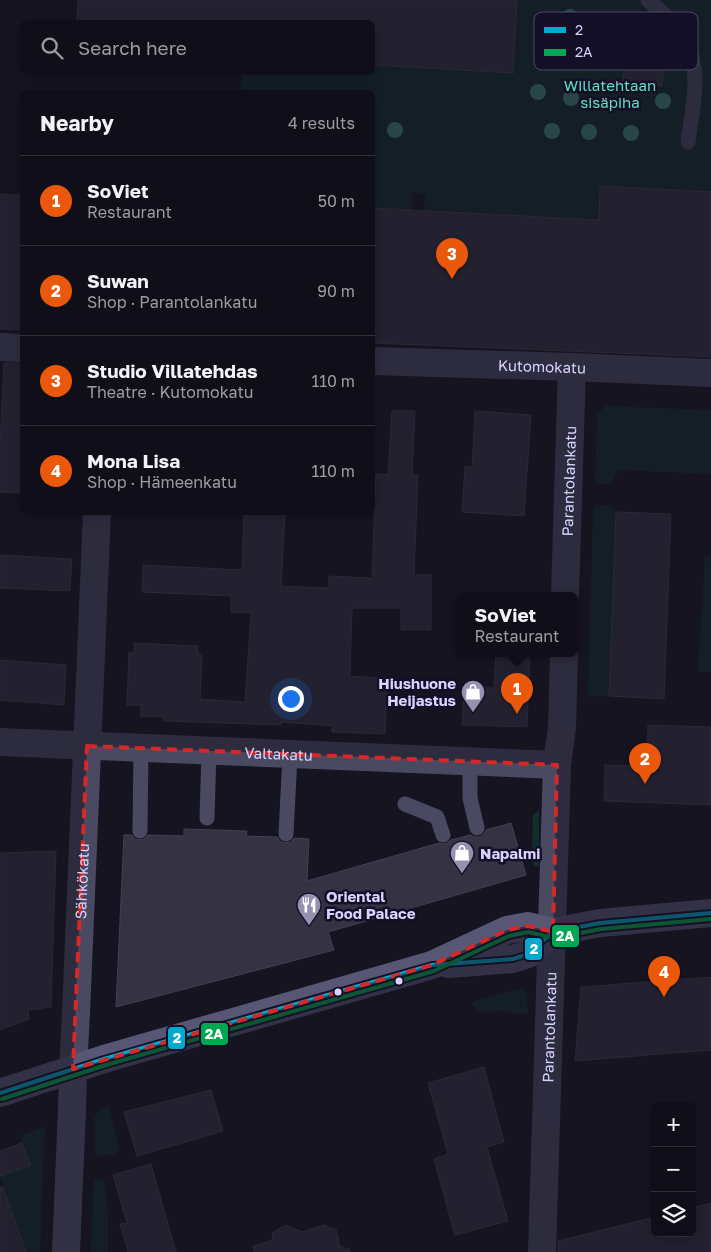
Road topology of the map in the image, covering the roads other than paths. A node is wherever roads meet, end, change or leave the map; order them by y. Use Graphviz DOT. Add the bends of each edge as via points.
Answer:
graph roads {
  1 [pos="648,0"];
  2 [pos="662,12"];
  3 [pos="694,70"];
  4 [pos="688,142"];
  5 [pos="0,347"];
  6 [pos="20,348"];
  7 [pos="375,361"];
  8 [pos="572,367"];
  9 [pos="711,374"];
  10 [pos="97,515"];
  11 [pos="565,592"];
  12 [pos="564,657"];
  13 [pos="0,742"];
  14 [pos="87,746"];
  15 [pos="142,748"];
  16 [pos="209,751"];
  17 [pos="290,755"];
  18 [pos="470,762"];
  19 [pos="557,765"];
  20 [pos="405,804"];
  21 [pos="207,818"];
  22 [pos="477,828"];
  23 [pos="140,831"];
  24 [pos="286,834"];
  25 [pos="442,835"];
  26 [pos="711,913"];
  27 [pos="553,932"];
  28 [pos="73,1069"];
  29 [pos="0,1093"];
  30 [pos="66,1252"];
  31 [pos="542,1252"];
  1 -- 2 [label="lane"];
  3 -- 4 [label="lane" via="695,91"];
  5 -- 6 [label="street"];
  7 -- 8 [label="street, Kutomokatu"];
  8 -- 9 [label="street, Kutomokatu"];
  8 -- 11 [label="street, Parantolankatu"];
  10 -- 14 [label="street, Sähkökatu"];
  12 -- 19 [label="street, Parantolankatu" via="562,728"];
  13 -- 14 [label="street, Valtakatu"];
  14 -- 15 [label="street, Valtakatu"];
  14 -- 28 [label="street, Sähkökatu"];
  15 -- 16 [label="street, Valtakatu"];
  15 -- 23 [label="lane"];
  16 -- 17 [label="street, Valtakatu"];
  16 -- 21 [label="lane"];
  17 -- 18 [label="street, Valtakatu"];
  17 -- 24 [label="lane"];
  18 -- 19 [label="street, Valtakatu"];
  18 -- 22 [label="lane" via="470,798"];
  19 -- 27 [label="street, Parantolankatu"];
  20 -- 25 [label="lane" via="437,817"];
  26 -- 27 [label="main road" via="600,923"];
  27 -- 28 [label="main road" via="528,954 513,959 432,966"];
  27 -- 31 [label="street, Parantolankatu"];
  28 -- 29 [label="main road"];
  28 -- 30 [label="main road, Sähkökatu"];
}
